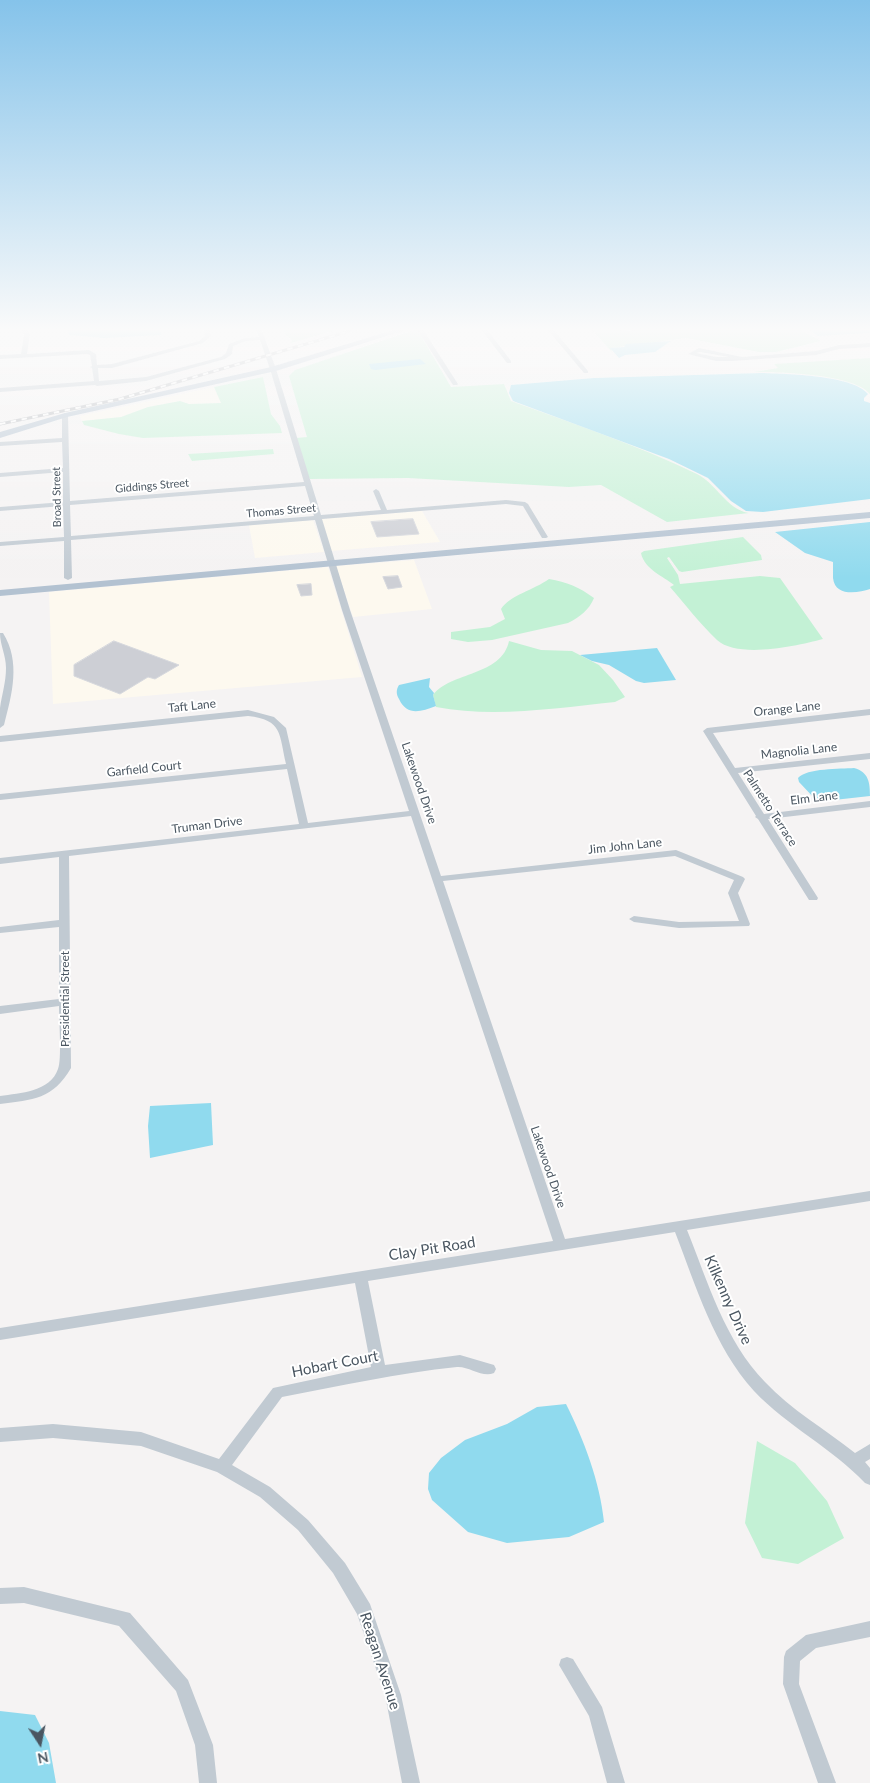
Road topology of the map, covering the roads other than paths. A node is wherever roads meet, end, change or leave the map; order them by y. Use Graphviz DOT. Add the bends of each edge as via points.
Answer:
graph roads {
  1 [pos="82,411"];
  2 [pos="285,411"];
  3 [pos="65,415"];
  4 [pos="0,435"];
  5 [pos="66,440"];
  6 [pos="0,444"];
  7 [pos="67,470"];
  8 [pos="0,476"];
  9 [pos="306,484"];
  10 [pos="376,491"];
  11 [pos="67,503"];
  12 [pos="870,508"];
  13 [pos="0,509"];
  14 [pos="385,513"];
  15 [pos="870,515"];
  16 [pos="316,518"];
  17 [pos="669,526"];
  18 [pos="544,537"];
  19 [pos="68,538"];
  20 [pos="0,544"];
  21 [pos="554,544"];
  22 [pos="464,552"];
  23 [pos="330,559"];
  24 [pos="68,578"];
  25 [pos="0,584"];
  26 [pos="0,593"];
  27 [pos="0,635"];
  28 [pos="870,712"];
  29 [pos="0,725"];
  30 [pos="706,731"];
  31 [pos="0,739"];
  32 [pos="870,756"];
  33 [pos="291,766"];
  34 [pos="731,771"];
  35 [pos="0,797"];
  36 [pos="870,804"];
  37 [pos="416,813"];
  38 [pos="760,817"];
  39 [pos="304,826"];
  40 [pos="64,854"];
  41 [pos="0,861"];
  42 [pos="438,879"];
  43 [pos="813,898"];
  44 [pos="634,919"];
  45 [pos="64,923"];
  46 [pos="0,930"];
  47 [pos="65,1002"];
  48 [pos="0,1010"];
  49 [pos="0,1100"];
  50 [pos="870,1196"];
  51 [pos="679,1226"];
  52 [pos="561,1245"];
  53 [pos="361,1277"];
  54 [pos="0,1334"];
  55 [pos="489,1369"];
  56 [pos="379,1372"];
  57 [pos="0,1435"];
  58 [pos="870,1451"];
  59 [pos="855,1461"];
  60 [pos="222,1467"];
  61 [pos="870,1478"];
  62 [pos="0,1596"];
  63 [pos="870,1629"];
  64 [pos="567,1665"];
  65 [pos="208,1783"];
  66 [pos="410,1783"];
  67 [pos="616,1783"];
  68 [pos="827,1783"];
  1 -- 3 [label="main road"];
  2 -- 9 [label="street, Lakewood Drive"];
  3 -- 4 [label="main road"];
  3 -- 5 [label="street, Broad Street"];
  5 -- 6 [label="street"];
  5 -- 7 [label="street, Broad Street"];
  7 -- 8 [label="street"];
  7 -- 11 [label="street, Broad Street"];
  9 -- 11 [label="street, Giddings Street"];
  9 -- 16 [label="street, Lakewood Drive"];
  10 -- 14 [label="street"];
  11 -- 13 [label="street, Giddings Street"];
  11 -- 19 [label="street, Broad Street"];
  12 -- 17 [label="main road"];
  14 -- 16 [label="street, Thomas Street"];
  14 -- 18 [label="street, Thomas Street" via="520,503 528,507"];
  15 -- 21 [label="main road"];
  16 -- 19 [label="street, Thomas Street"];
  16 -- 23 [label="street, Lakewood Drive"];
  17 -- 18 [label="main road"];
  17 -- 21 [label="main road" via="658,531 562,540"];
  18 -- 22 [label="main road" via="533,542"];
  18 -- 23 [label="main road"];
  19 -- 20 [label="street, Thomas Street"];
  19 -- 24 [label="street, Broad Street"];
  21 -- 22 [label="main road"];
  22 -- 23 [label="main road"];
  23 -- 24 [label="main road"];
  23 -- 26 [label="main road"];
  23 -- 37 [label="street, Lakewood Drive"];
  24 -- 25 [label="main road"];
  27 -- 29 [label="street" via="9,651 8,692"];
  28 -- 30 [label="street, Orange Lane"];
  30 -- 34 [label="street, Palmetto Terrace"];
  31 -- 33 [label="street, Taft Lane" via="248,713 266,715 282,728"];
  32 -- 34 [label="street, Magnolia Lane"];
  33 -- 35 [label="street, Garfield Court"];
  33 -- 39 [label="street, Taft Lane"];
  34 -- 38 [label="street, Palmetto Terrace"];
  36 -- 38 [label="street, Elm Lane"];
  37 -- 39 [label="street, Truman Drive"];
  37 -- 42 [label="street, Lakewood Drive"];
  38 -- 43 [label="street, Palmetto Terrace"];
  39 -- 40 [label="street, Truman Drive"];
  40 -- 41 [label="street, Truman Drive"];
  40 -- 45 [label="street, Presidential Street"];
  42 -- 44 [label="street, Jim John Lane" via="676,853 740,879 733,893 745,924 679,926"];
  42 -- 52 [label="street, Lakewood Drive"];
  45 -- 46 [label="street"];
  45 -- 47 [label="street, Presidential Street"];
  47 -- 48 [label="street"];
  47 -- 49 [label="street, Presidential Street" via="65,1068 60,1079 49,1088 31,1095"];
  50 -- 51 [label="street, Clay Pit Road"];
  51 -- 52 [label="street, Clay Pit Road"];
  51 -- 59 [label="street, Kilkenny Drive" via="725,1337 742,1366 777,1404"];
  52 -- 53 [label="street, Clay Pit Road"];
  53 -- 54 [label="street, Clay Pit Road"];
  53 -- 56 [label="street"];
  55 -- 56 [label="street, Hobart Court" via="460,1360"];
  56 -- 60 [label="street, Hobart Court" via="278,1392"];
  57 -- 60 [label="street, Reagan Avenue" via="53,1431 141,1439"];
  58 -- 59 [label="street"];
  59 -- 61 [label="street, Kilkenny Drive"];
  60 -- 66 [label="street, Reagan Avenue" via="264,1492 303,1525 339,1568 364,1610 393,1695"];
  62 -- 65 [label="street" via="24,1595 124,1619 182,1686 204,1745"];
  63 -- 68 [label="street" via="812,1641 792,1657 790,1684"];
  64 -- 67 [label="street" via="596,1713"];
}
